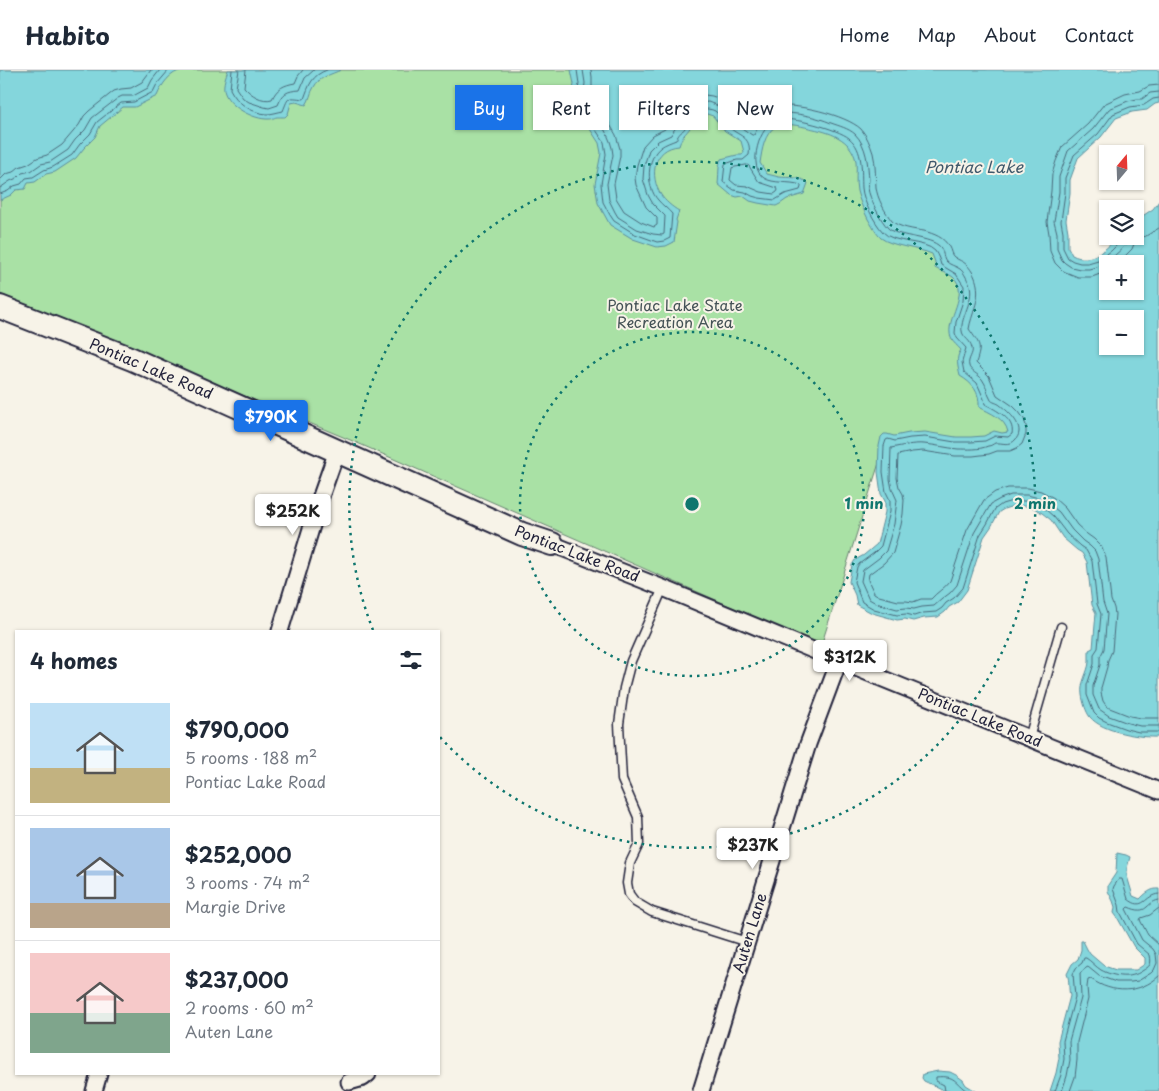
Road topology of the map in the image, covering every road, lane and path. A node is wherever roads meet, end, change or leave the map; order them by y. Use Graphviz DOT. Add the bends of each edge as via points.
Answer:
graph roads {
  1 [pos="0,307"];
  2 [pos="336,451"];
  3 [pos="552,544"];
  4 [pos="663,588"];
  5 [pos="1061,627"];
  6 [pos="280,630"];
  7 [pos="839,661"];
  8 [pos="1028,738"];
  9 [pos="1159,790"];
  10 [pos="747,942"];
  11 [pos="99,1075"];
  12 [pos="367,1075"];
  13 [pos="349,1082"];
  14 [pos="94,1091"];
  15 [pos="701,1091"];
  1 -- 2 [label="street, Pontiac Lake Road" via="132,360"];
  2 -- 3 [label="street, Pontiac Lake Road" via="522,534"];
  2 -- 6 [label="street"];
  3 -- 4 [label="street, Pontiac Lake Road"];
  4 -- 7 [label="street, Pontiac Lake Road"];
  4 -- 10 [label="lane" via="631,661 619,724 622,780 638,817 639,844 630,863 629,894 635,902 652,912"];
  5 -- 8 [label="lane"];
  7 -- 8 [label="street, Pontiac Lake Road"];
  7 -- 10 [label="street, Auten Lane" via="808,744"];
  8 -- 9 [label="street, Pontiac Lake Road"];
  10 -- 15 [label="street, Auten Lane"];
  11 -- 14 [label="street"];
  12 -- 13 [label="street"];
}
